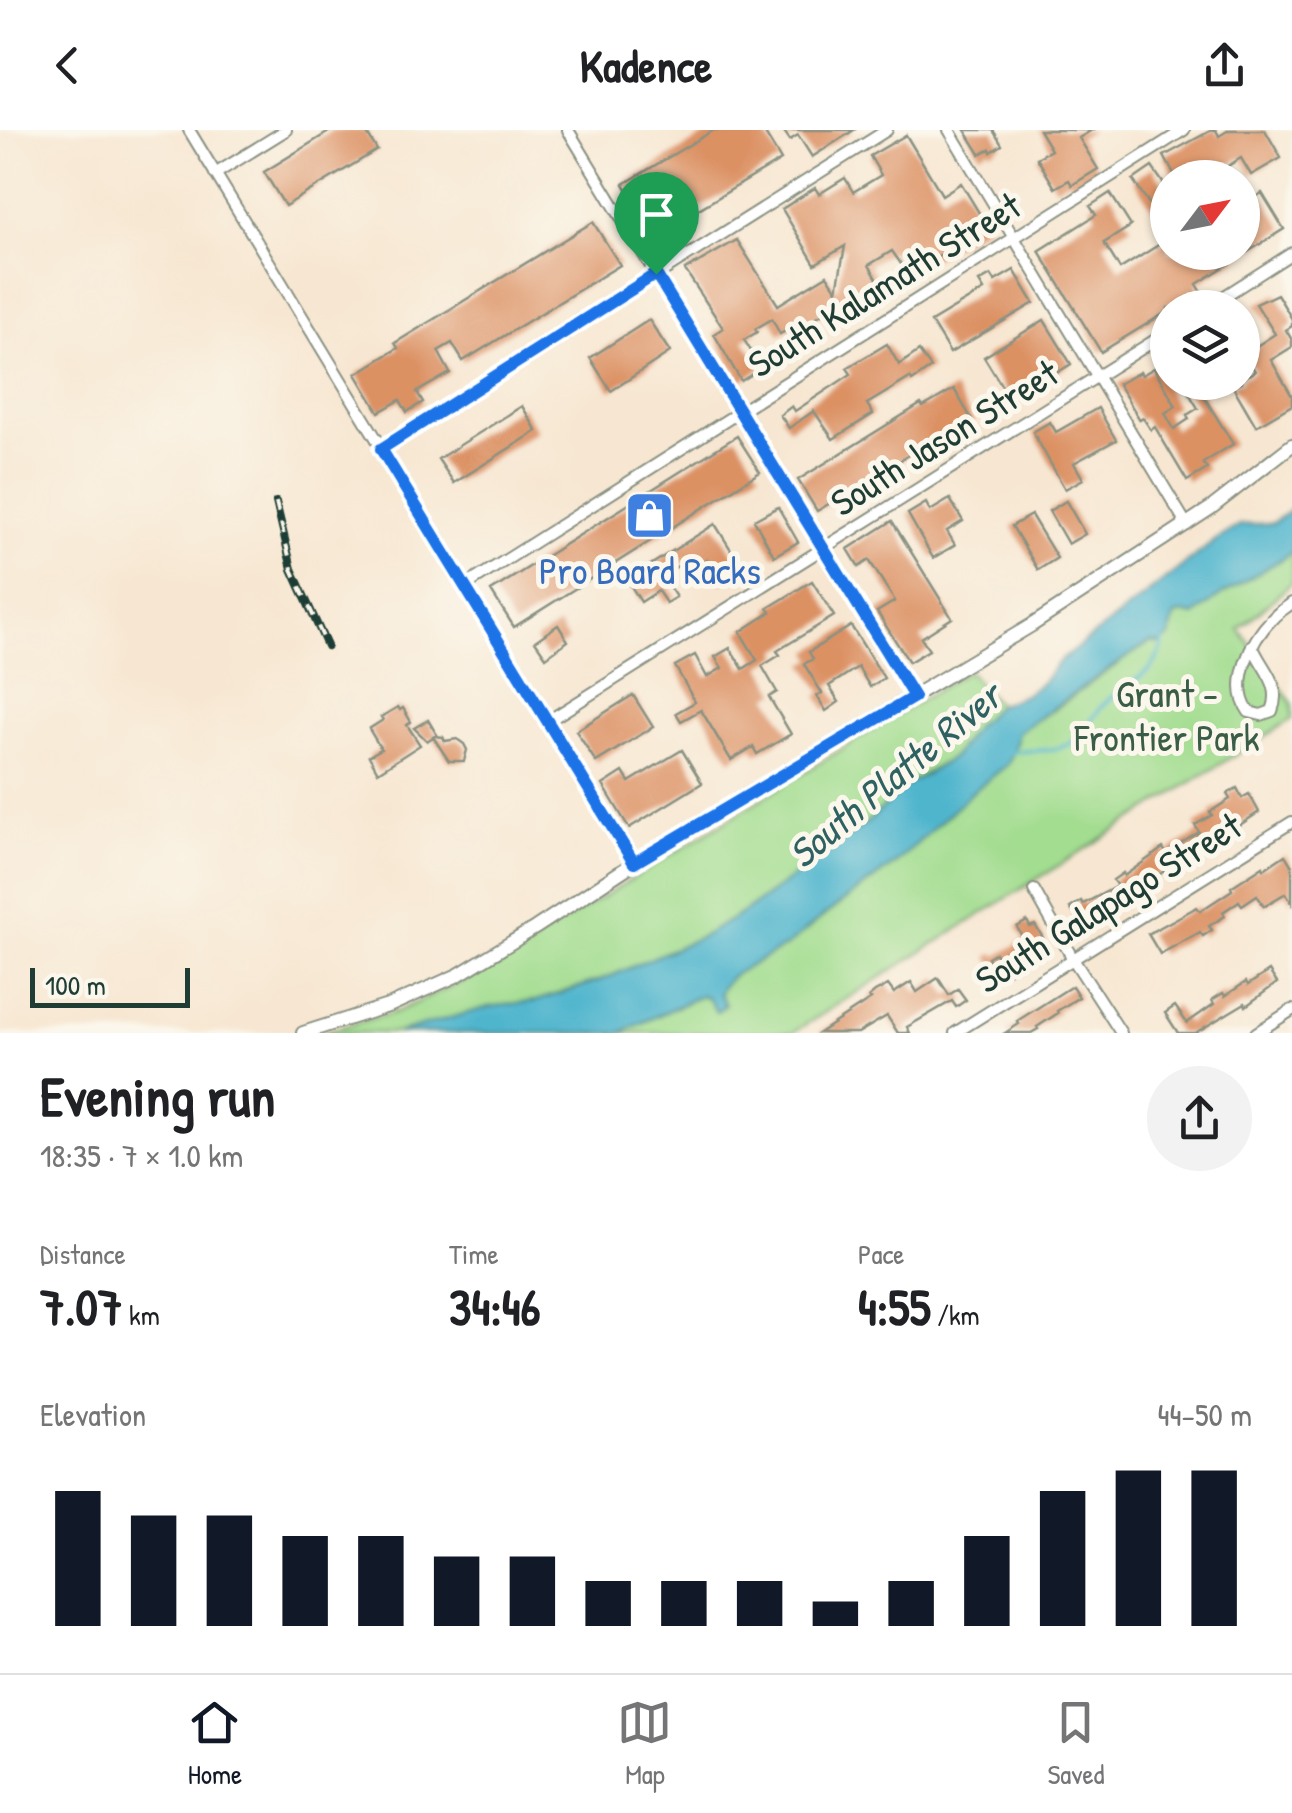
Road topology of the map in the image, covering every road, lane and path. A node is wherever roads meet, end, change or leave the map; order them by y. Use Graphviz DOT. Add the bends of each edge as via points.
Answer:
graph roads {
  1 [pos="189,130"];
  2 [pos="286,130"];
  3 [pos="568,130"];
  4 [pos="887,130"];
  5 [pos="948,130"];
  6 [pos="1184,130"];
  7 [pos="215,174"];
  8 [pos="1014,237"];
  9 [pos="1292,253"];
  10 [pos="656,274"];
  11 [pos="1234,290"];
  12 [pos="1150,343"];
  13 [pos="1098,376"];
  14 [pos="740,412"];
  15 [pos="1292,445"];
  16 [pos="381,449"];
  17 [pos="1187,525"];
  18 [pos="823,549"];
  19 [pos="465,586"];
  20 [pos="1292,603"];
  21 [pos="1252,645"];
  22 [pos="914,697"];
  23 [pos="548,721"];
  24 [pos="1292,822"];
  25 [pos="634,863"];
  26 [pos="1034,890"];
  27 [pos="1073,959"];
  28 [pos="1292,1010"];
  29 [pos="302,1033"];
  30 [pos="956,1033"];
  31 [pos="1120,1033"];
  32 [pos="1256,1033"];
  1 -- 7 [label="street"];
  2 -- 7 [label="street"];
  3 -- 10 [label="street"];
  4 -- 10 [label="street"];
  5 -- 8 [label="street"];
  6 -- 8 [label="street, South Kalamath Street"];
  7 -- 16 [label="street"];
  8 -- 13 [label="street"];
  8 -- 14 [label="street, South Kalamath Street"];
  9 -- 11 [label="street"];
  10 -- 14 [label="street"];
  10 -- 16 [label="street"];
  12 -- 13 [label="street, South Jason Street"];
  13 -- 17 [label="street"];
  13 -- 18 [label="street, South Jason Street"];
  14 -- 18 [label="street"];
  14 -- 19 [label="street, South Kalamath Street"];
  15 -- 17 [label="street"];
  16 -- 19 [label="street"];
  17 -- 22 [label="street"];
  18 -- 22 [label="street"];
  18 -- 23 [label="street, South Jason Street"];
  19 -- 23 [label="street"];
  20 -- 21 [label="street"];
  21 -- 21 [label="street" via="1242,702 1260,715 1272,711 1277,698"];
  22 -- 25 [label="street"];
  23 -- 25 [label="street"];
  24 -- 27 [label="street, South Galapago Street"];
  25 -- 29 [label="street" via="458,974 391,1005"];
  26 -- 27 [label="street"];
  27 -- 30 [label="street, South Galapago Street"];
  27 -- 31 [label="street"];
  28 -- 32 [label="street"];
}
